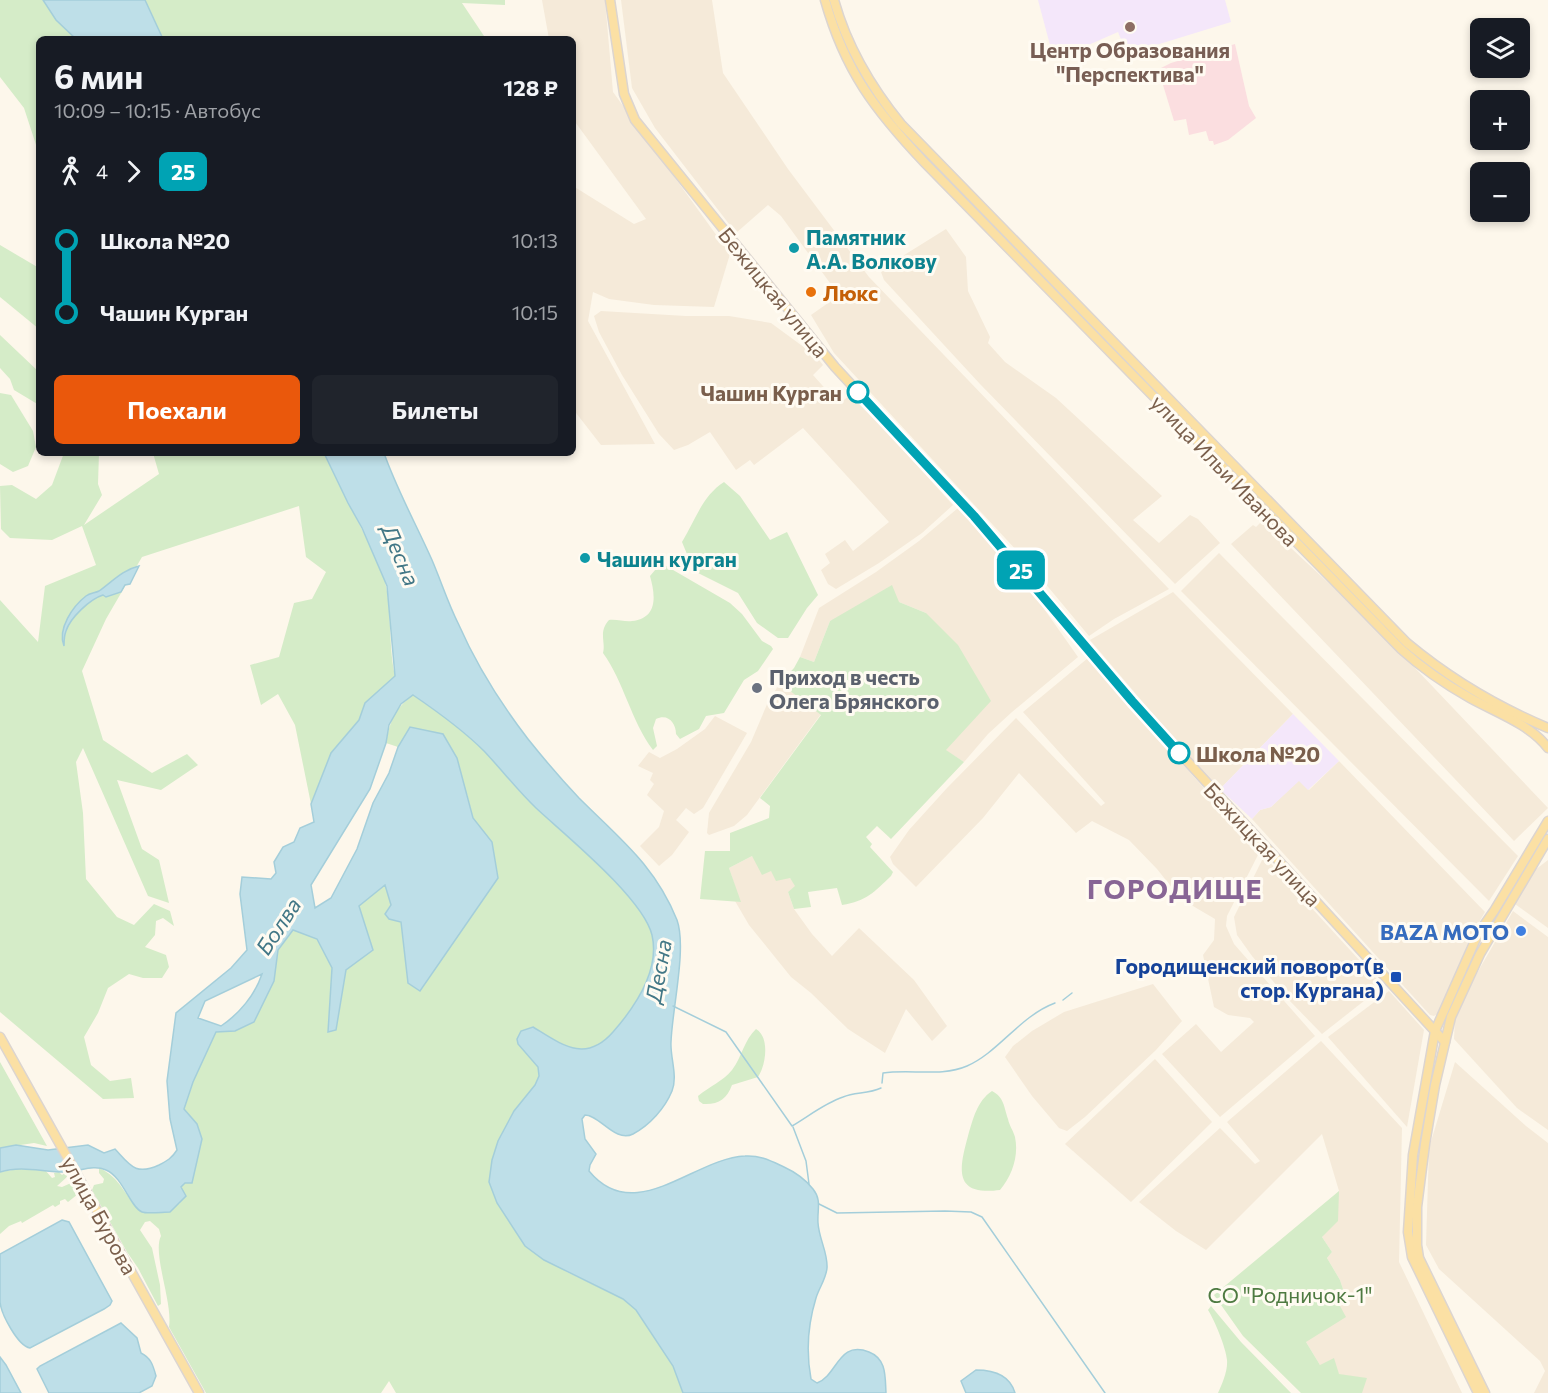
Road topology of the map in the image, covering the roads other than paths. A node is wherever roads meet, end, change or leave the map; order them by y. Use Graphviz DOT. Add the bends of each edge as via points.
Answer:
graph roads {
  1 [pos="610,0"];
  2 [pos="825,0"];
  3 [pos="834,0"];
  4 [pos="929,160"];
  5 [pos="1548,728"];
  6 [pos="1548,748"];
  7 [pos="1548,821"];
  8 [pos="1548,839"];
  9 [pos="1435,1031"];
  10 [pos="0,1037"];
  11 [pos="1445,1042"];
  12 [pos="199,1393"];
  13 [pos="1478,1393"];
  14 [pos="1485,1393"];
  1 -- 9 [label="main road, Бежицкая улица" via="624,94 635,120 838,370 999,544 1132,701"];
  2 -- 4 [label="main road" via="841,47 862,87 882,116"];
  3 -- 4 [label="main road" via="849,44 869,83"];
  4 -- 5 [label="main road, улица Ильи Иванова" via="1407,643 1471,689"];
  4 -- 6 [label="main road, улица Ильи Иванова" via="1401,649 1453,688 1530,731"];
  7 -- 9 [label="main road" via="1478,934"];
  8 -- 11 [label="main road" via="1472,969"];
  9 -- 11 [label="main road, Бежицкая улица"];
  9 -- 13 [label="main road" via="1413,1155 1409,1244 1415,1267"];
  10 -- 12 [label="main road, улица Бурова"];
  11 -- 14 [label="main road" via="1425,1144 1417,1245 1423,1268"];
}
